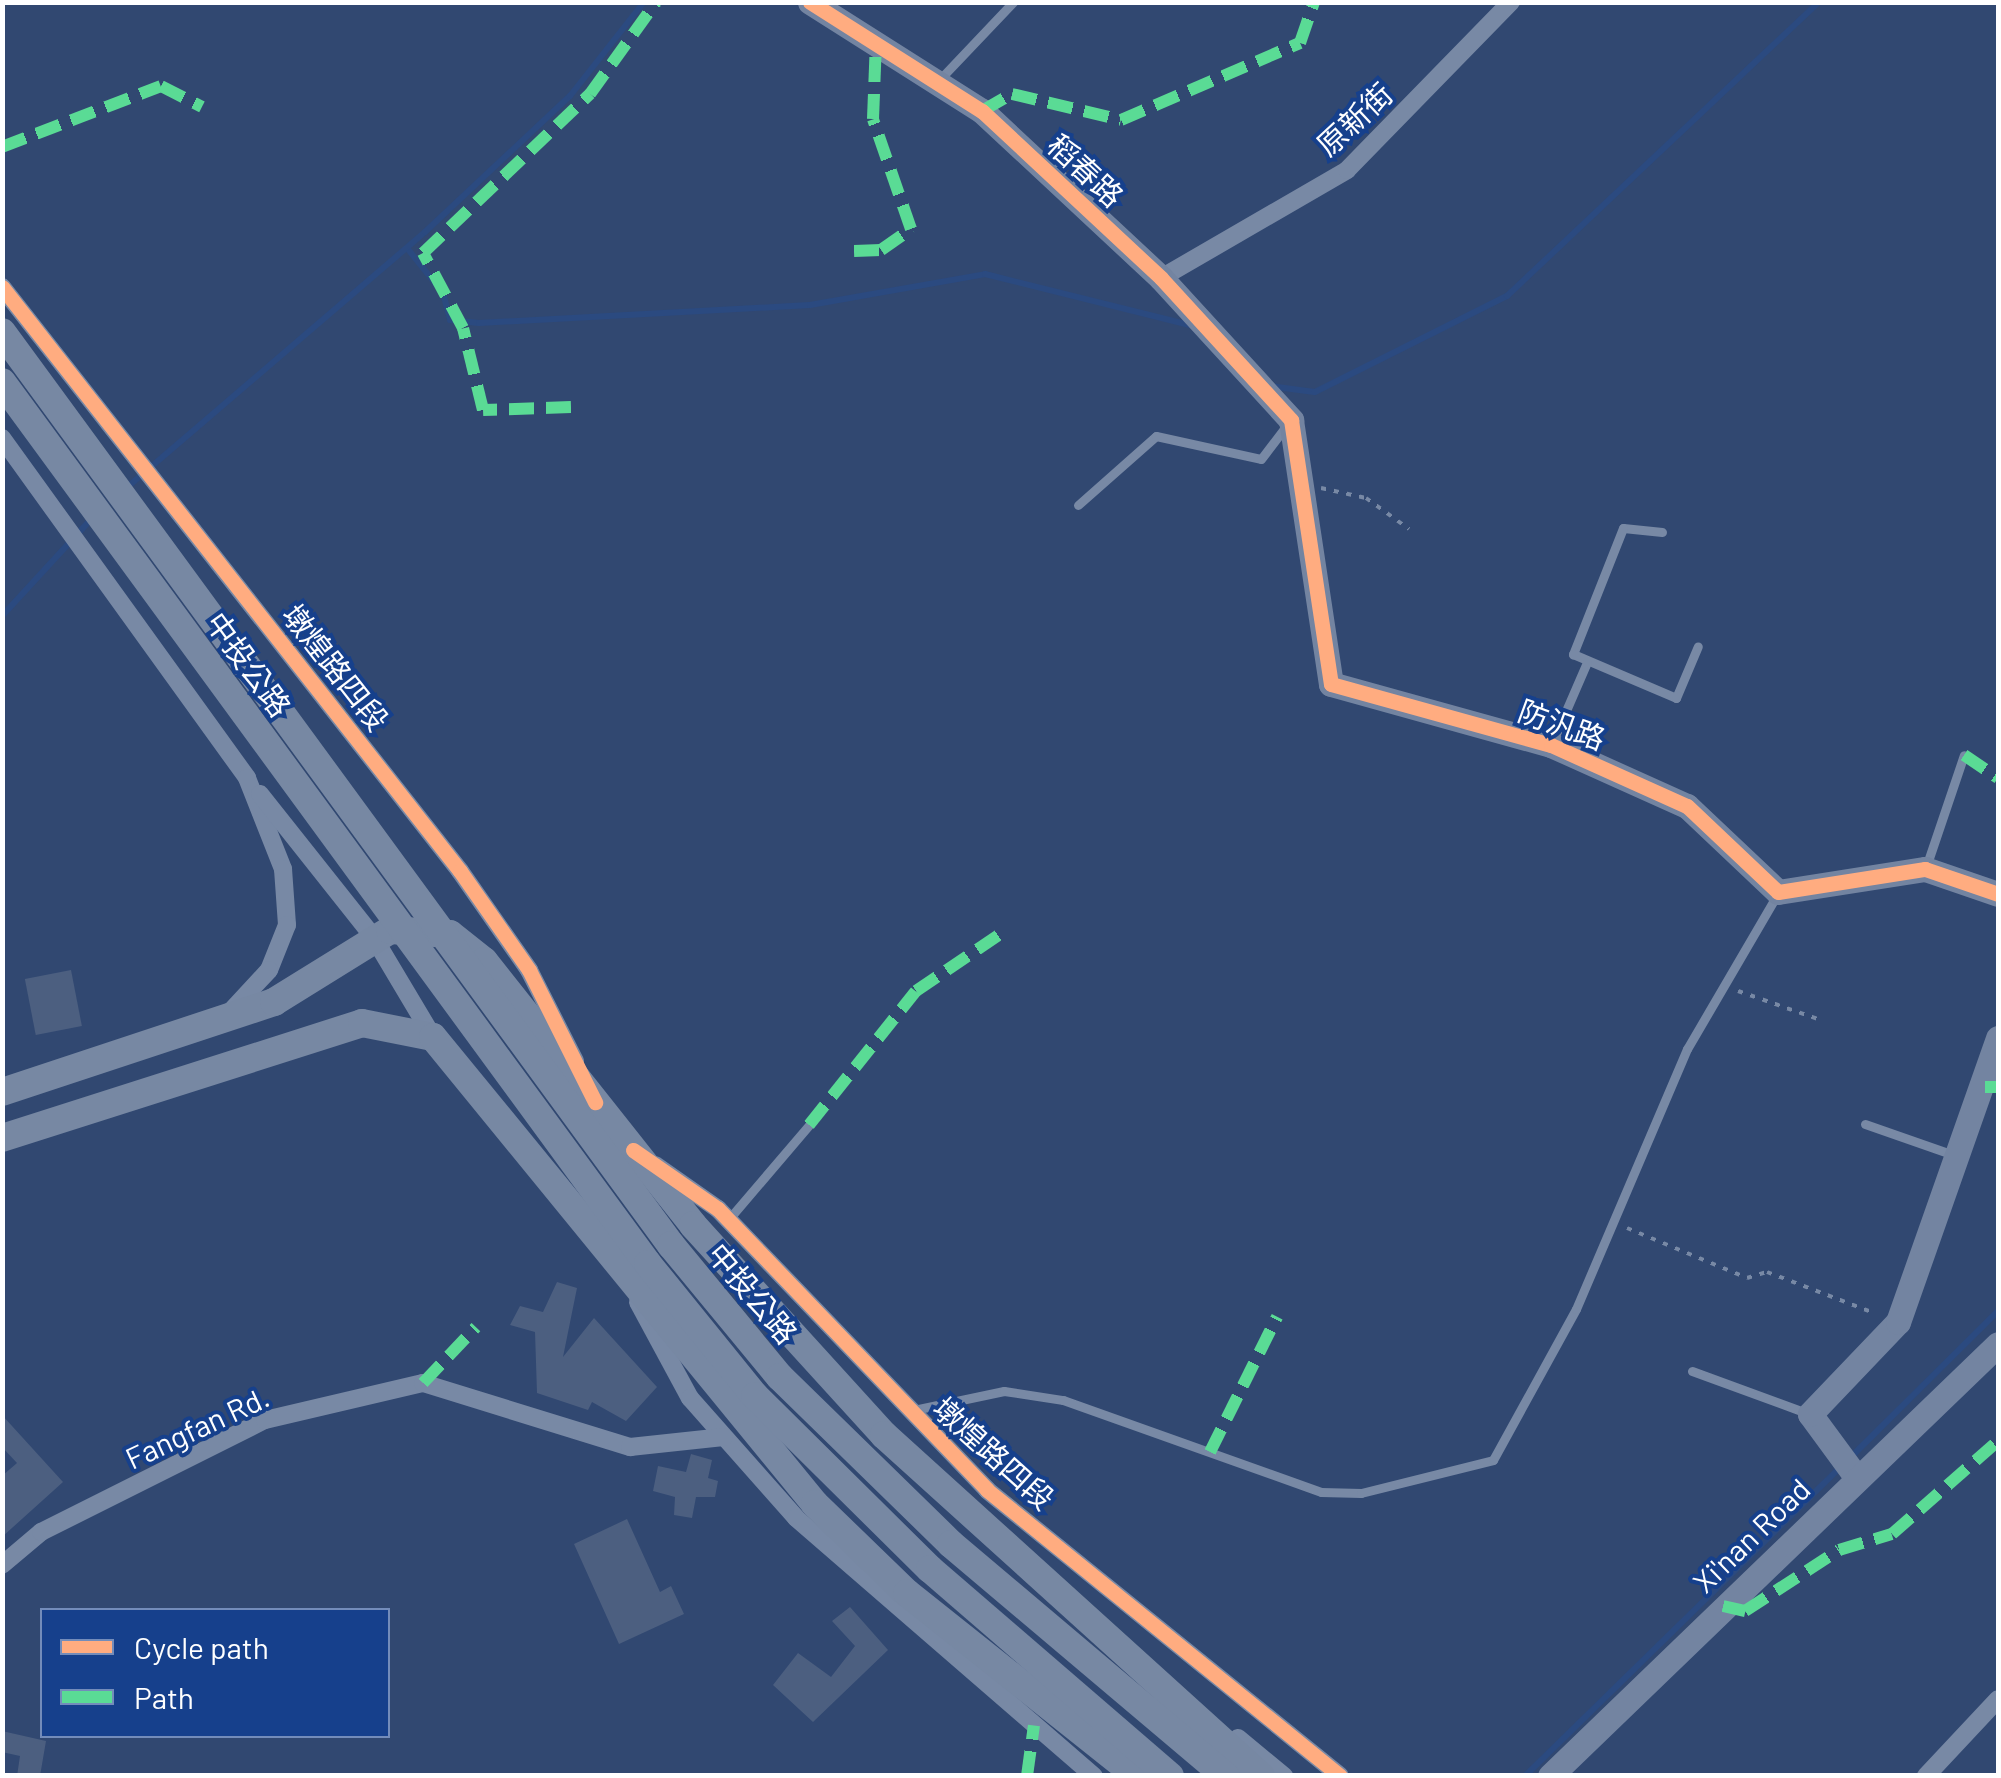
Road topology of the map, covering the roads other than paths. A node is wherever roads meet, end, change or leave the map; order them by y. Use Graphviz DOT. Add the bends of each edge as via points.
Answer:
graph roads {
  1 [pos="810,2"];
  2 [pos="1014,2"];
  3 [pos="1511,2"];
  4 [pos="941,78"];
  5 [pos="1161,278"];
  6 [pos="2,286"];
  7 [pos="2,332"];
  8 [pos="2,382"];
  9 [pos="78,390"];
  10 [pos="1290,420"];
  11 [pos="4,440"];
  12 [pos="1078,506"];
  13 [pos="1662,532"];
  14 [pos="1698,646"];
  15 [pos="1588,662"];
  16 [pos="1550,745"];
  17 [pos="1964,755"];
  18 [pos="247,778"];
  19 [pos="1925,870"];
  20 [pos="1778,892"];
  21 [pos="1998,894"];
  22 [pos="374,938"];
  23 [pos="220,1021"];
  24 [pos="433,1037"];
  25 [pos="1998,1038"];
  26 [pos="2,1092"];
  27 [pos="595,1102"];
  28 [pos="809,1124"];
  29 [pos="1865,1124"];
  30 [pos="2,1138"];
  31 [pos="633,1150"];
  32 [pos="1962,1158"];
  33 [pos="728,1220"];
  34 [pos="626,1280"];
  35 [pos="1998,1344"];
  36 [pos="1692,1371"];
  37 [pos="906,1412"];
  38 [pos="1810,1414"];
  39 [pos="723,1438"];
  40 [pos="1857,1478"];
  41 [pos="2,1564"];
  42 [pos="1130,1652"];
  43 [pos="1998,1699"];
  44 [pos="1070,1728"];
  45 [pos="1094,1776"];
  46 [pos="1127,1776"];
  47 [pos="1137,1776"];
  48 [pos="1170,1776"];
  49 [pos="1226,1776"];
  50 [pos="1261,1776"];
  51 [pos="1284,1776"];
  52 [pos="1340,1776"];
  53 [pos="1550,1776"];
  54 [pos="1926,1776"];
  1 -- 4 [label="street, 稻春路"];
  2 -- 4 [label="lane"];
  3 -- 5 [label="street, 原新街" via="1347,170"];
  4 -- 5 [label="street, 稻春路"];
  5 -- 10 [label="street, 稻春路"];
  6 -- 9 [label="street, 墩煌路四段"];
  7 -- 49 [label="main road, 中投公路, bridge" via="671,1245 780,1377 950,1544"];
  8 -- 48 [label="main road, 中投公路, bridge" via="648,1264 756,1396 930,1569"];
  9 -- 11 [label="street"];
  9 -- 27 [label="street, 墩煌路四段" via="460,870 529,970"];
  10 -- 12 [label="lane" via="1261,459 1156,436"];
  10 -- 16 [label="street, 防汎路" via="1330,684"];
  11 -- 18 [label="street"];
  13 -- 15 [label="lane" via="1623,528 1573,654"];
  14 -- 15 [label="lane" via="1676,698"];
  15 -- 16 [label="lane"];
  16 -- 20 [label="street, 防汎路" via="1687,806"];
  17 -- 19 [label="lane"];
  18 -- 22 [label="street"];
  18 -- 23 [label="street" via="283,870 287,924 269,970"];
  19 -- 20 [label="street"];
  19 -- 21 [label="street"];
  20 -- 37 [label="lane" via="1724,986 1493,1460 1361,1493 1321,1492 1063,1400 1004,1391"];
  22 -- 23 [label="main road" via="295,992"];
  22 -- 24 [label="street"];
  22 -- 27 [label="main road" via="429,926 468,946"];
  23 -- 26 [label="main road"];
  24 -- 30 [label="main road" via="362,1023"];
  24 -- 34 [label="main road"];
  25 -- 32 [label="street"];
  27 -- 31 [label="main road"];
  28 -- 33 [label="lane"];
  29 -- 32 [label="lane"];
  31 -- 33 [label="street, 墩煌路四段"];
  31 -- 42 [label="main road" via="884,1435"];
  32 -- 38 [label="street" via="1898,1322"];
  33 -- 37 [label="street, 墩煌路四段"];
  34 -- 39 [label="street" via="690,1398"];
  34 -- 44 [label="main road" via="815,1504"];
  35 -- 40 [label="street, Xi'nan Road"];
  36 -- 38 [label="lane"];
  37 -- 52 [label="street, 墩煌路四段" via="987,1490"];
  38 -- 40 [label="street"];
  39 -- 41 [label="street, Fangfan Rd." via="630,1447 423,1383 265,1420 41,1532"];
  39 -- 45 [label="street" via="824,1544"];
  40 -- 53 [label="street, Xi'nan Road"];
  42 -- 50 [label="main road"];
  42 -- 51 [label="street"];
  43 -- 54 [label="street"];
  44 -- 46 [label="street"];
  44 -- 47 [label="main road"];
}
